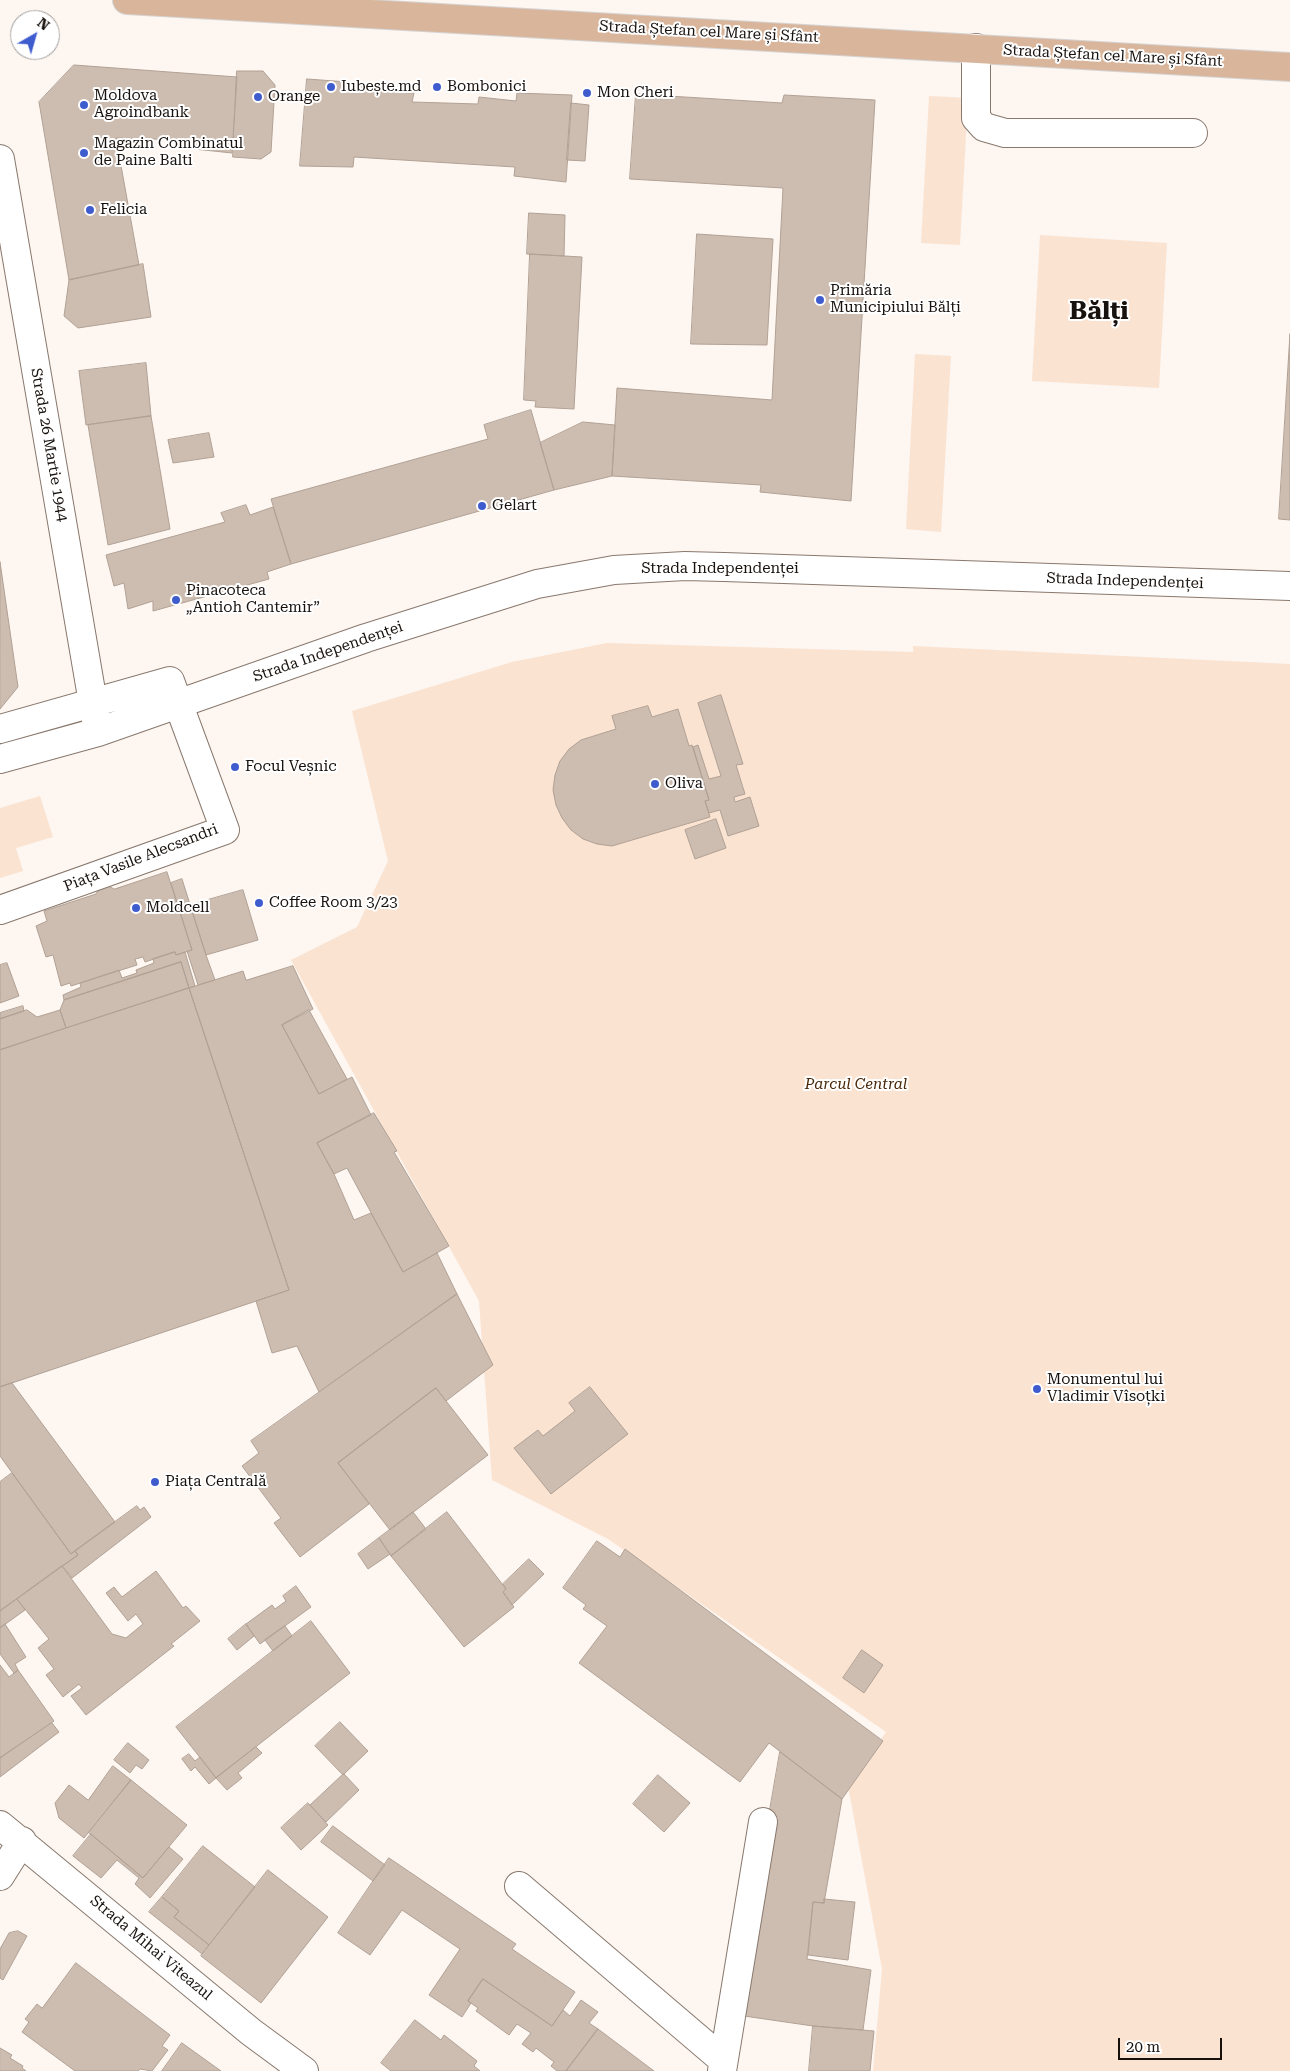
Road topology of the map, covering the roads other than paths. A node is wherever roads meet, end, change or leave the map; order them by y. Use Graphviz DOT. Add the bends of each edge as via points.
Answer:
graph roads {
  1 [pos="127,0"];
  2 [pos="976,48"];
  3 [pos="1290,67"];
  4 [pos="1193,134"];
  5 [pos="0,159"];
  6 [pos="1290,586"];
  7 [pos="93,702"];
  8 [pos="179,703"];
  9 [pos="0,729"];
  10 [pos="98,732"];
  11 [pos="0,759"];
  12 [pos="0,910"];
  13 [pos="763,1822"];
  14 [pos="0,1824"];
  15 [pos="22,1841"];
  16 [pos="0,1876"];
  17 [pos="519,1886"];
  18 [pos="723,2066"];
  19 [pos="304,2071"];
  1 -- 2 [label="main road, Strada Ștefan cel Mare și Sfânt"];
  2 -- 3 [label="main road, Strada Ștefan cel Mare și Sfânt"];
  2 -- 4 [label="street" via="976,118 984,127 1005,133"];
  5 -- 7 [label="street, Strada 26 Martie 1944"];
  6 -- 8 [label="street, Strada Independenței" via="685,566 614,570 537,584 366,638"];
  7 -- 8 [label="street, Piața Vasile Alecsandri" via="170,680"];
  7 -- 9 [label="street, Piața Vasile Alecsandri"];
  7 -- 10 [label="street, Strada 26 Martie 1944"];
  8 -- 10 [label="street, Strada Independenței"];
  8 -- 12 [label="street, Piața Vasile Alecsandri" via="225,830"];
  10 -- 11 [label="street, Strada Independenței"];
  13 -- 18 [label="street"];
  14 -- 15 [label="street, Strada Mihai Viteazul"];
  15 -- 16 [label="street"];
  15 -- 19 [label="street, Strada Mihai Viteazul" via="251,2032"];
  17 -- 18 [label="street"];
}
